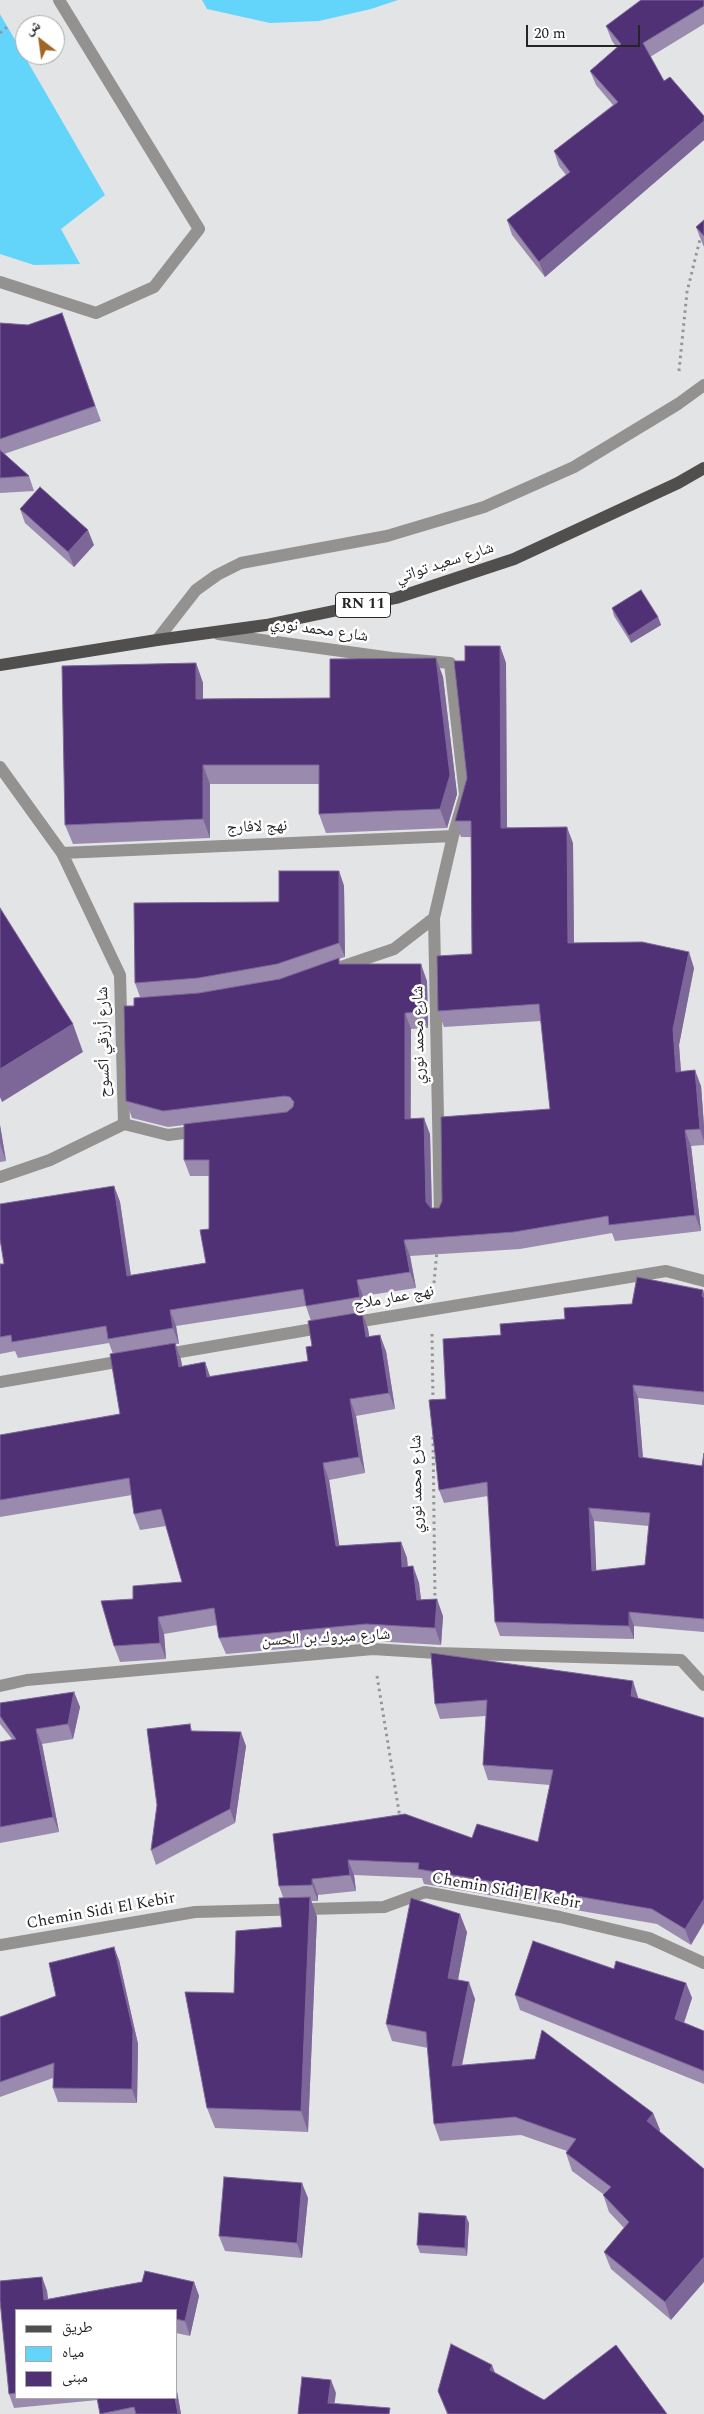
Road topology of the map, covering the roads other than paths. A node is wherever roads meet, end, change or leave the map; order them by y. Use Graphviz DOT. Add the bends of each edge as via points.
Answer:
graph roads {
  1 [pos="59,0"];
  2 [pos="0,282"];
  3 [pos="704,385"];
  4 [pos="704,468"];
  5 [pos="209,632"];
  6 [pos="157,640"];
  7 [pos="0,665"];
  8 [pos="0,767"];
  9 [pos="453,836"];
  10 [pos="62,853"];
  11 [pos="434,918"];
  12 [pos="320,974"];
  13 [pos="124,1124"];
  14 [pos="216,1129"];
  15 [pos="0,1177"];
  16 [pos="440,1217"];
  17 [pos="704,1281"];
  18 [pos="0,1382"];
  19 [pos="704,1685"];
  20 [pos="0,1686"];
  21 [pos="0,1945"];
  22 [pos="704,1962"];
  1 -- 2 [label="street" via="199,229 154,287 96,313"];
  3 -- 6 [label="street" via="574,467 484,507 387,536 241,563 217,574 196,590"];
  4 -- 5 [label="main road, شارع سعيد تواتي / RN 11" via="514,559 396,598 266,626"];
  5 -- 6 [label="main road, شارع سعيد تواتي / RN 11"];
  5 -- 9 [label="street, شارع محمد نوري" via="450,663 466,795"];
  6 -- 7 [label="main road, شارع سعيد تواتي / RN 11"];
  8 -- 10 [label="street, شارع أرزقي أكسوح"];
  9 -- 10 [label="street, نهج لافارج"];
  9 -- 11 [label="street, شارع محمد نوري"];
  10 -- 13 [label="street, شارع أرزقي أكسوح" via="120,975 125,1006"];
  11 -- 12 [label="street" via="394,949"];
  11 -- 16 [label="street, شارع محمد نوري"];
  13 -- 14 [label="street" via="168,1135"];
  13 -- 15 [label="street" via="50,1160"];
  17 -- 18 [label="street, نهج عمار ملاح" via="666,1271"];
  19 -- 20 [label="street, شارع مبروك بن الحسن" via="681,1660 372,1649 27,1680"];
  21 -- 22 [label="street, Chemin Sidi El Kebir" via="195,1912 384,1907 425,1892 560,1917 649,1938"];
}
